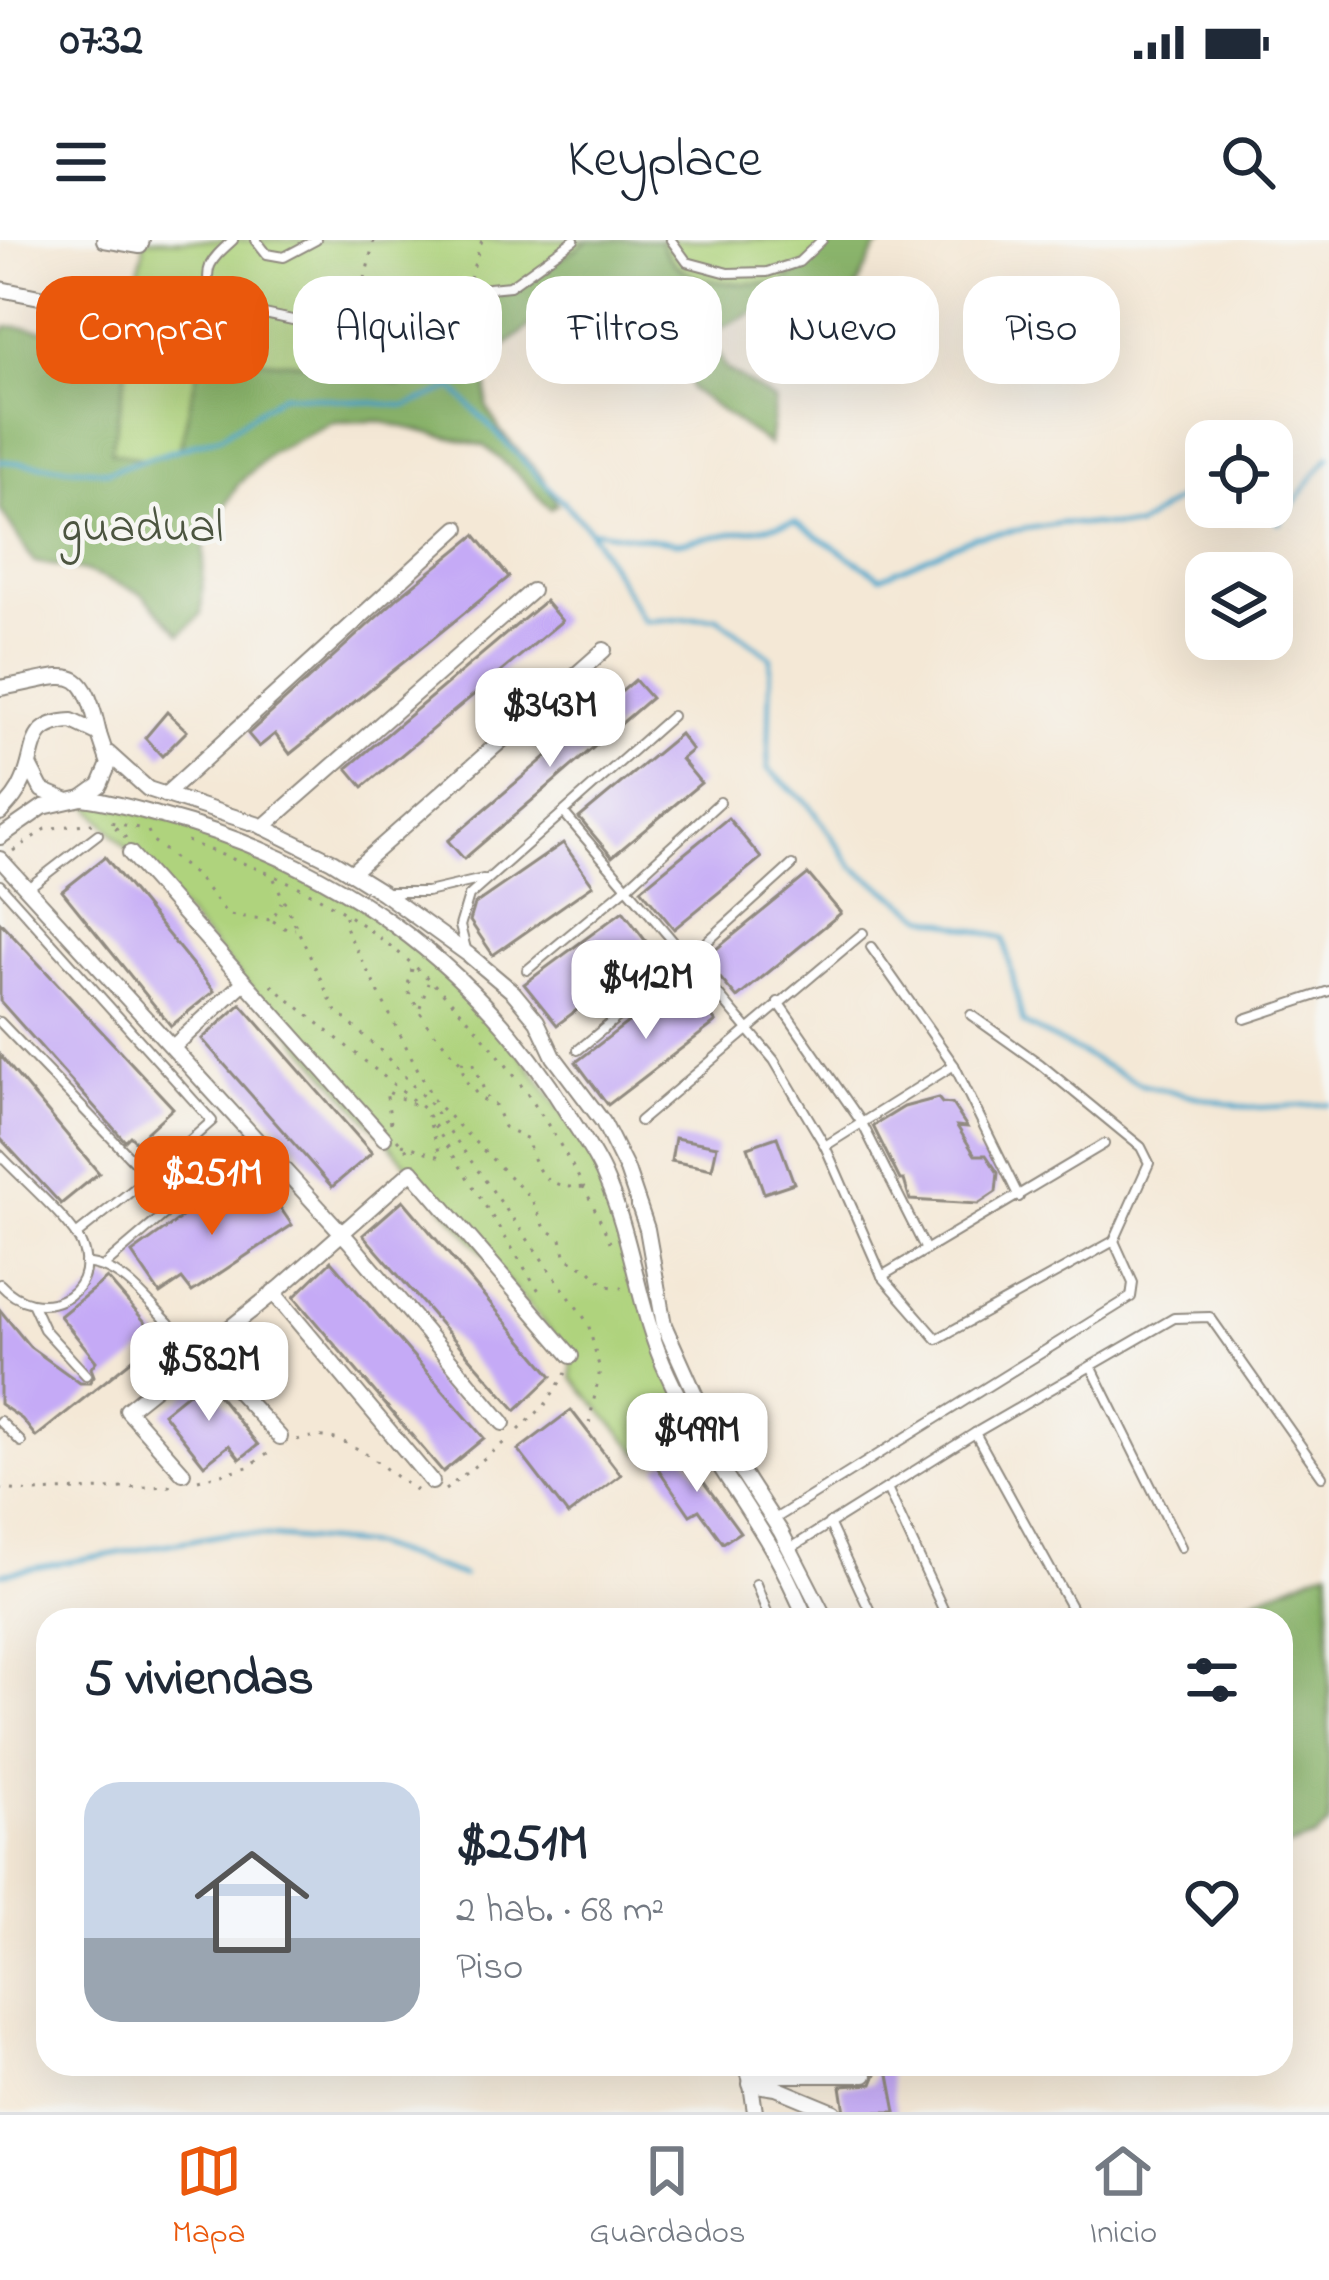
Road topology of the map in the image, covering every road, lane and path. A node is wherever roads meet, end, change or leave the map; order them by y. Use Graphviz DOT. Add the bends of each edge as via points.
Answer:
graph roads {
  1 [pos="104,240"];
  2 [pos="142,240"];
  3 [pos="233,240"];
  4 [pos="256,240"];
  5 [pos="316,240"];
  6 [pos="374,240"];
  7 [pos="482,240"];
  8 [pos="574,240"];
  9 [pos="671,240"];
  10 [pos="822,240"];
  11 [pos="365,276"];
  12 [pos="471,276"];
  13 [pos="502,286"];
  14 [pos="0,290"];
  15 [pos="36,297"];
  16 [pos="293,320"];
  17 [pos="458,527"];
  18 [pos="532,591"];
  19 [pos="604,650"];
  20 [pos="0,688"];
  21 [pos="673,716"];
  22 [pos="99,734"];
  23 [pos="108,753"];
  24 [pos="28,765"];
  25 [pos="166,795"];
  26 [pos="75,799"];
  27 [pos="720,802"];
  28 [pos="0,813"];
  29 [pos="564,813"];
  30 [pos="110,822"];
  31 [pos="263,827"];
  32 [pos="147,830"];
  33 [pos="98,834"];
  34 [pos="166,835"];
  35 [pos="0,837"];
  36 [pos="185,841"];
  37 [pos="133,850"];
  38 [pos="0,859"];
  39 [pos="791,865"];
  40 [pos="351,873"];
  41 [pos="273,876"];
  42 [pos="490,877"];
  43 [pos="0,885"];
  44 [pos="628,887"];
  45 [pos="28,888"];
  46 [pos="382,892"];
  47 [pos="281,901"];
  48 [pos="345,915"];
  49 [pos="272,920"];
  50 [pos="295,929"];
  51 [pos="863,932"];
  52 [pos="872,947"];
  53 [pos="469,956"];
  54 [pos="689,958"];
  55 [pos="412,967"];
  56 [pos="527,970"];
  57 [pos="263,979"];
  58 [pos="429,980"];
  59 [pos="243,983"];
  60 [pos="1329,991"];
  61 [pos="778,1002"];
  62 [pos="420,1010"];
  63 [pos="971,1015"];
  64 [pos="1245,1019"];
  65 [pos="0,1022"];
  66 [pos="752,1029"];
  67 [pos="543,1037"];
  68 [pos="173,1046"];
  69 [pos="578,1050"];
  70 [pos="526,1051"];
  71 [pos="460,1062"];
  72 [pos="954,1065"];
  73 [pos="444,1095"];
  74 [pos="487,1102"];
  75 [pos="430,1105"];
  76 [pos="377,1116"];
  77 [pos="640,1121"];
  78 [pos="862,1123"];
  79 [pos="388,1136"];
  80 [pos="402,1144"];
  81 [pos="1104,1144"];
  82 [pos="825,1146"];
  83 [pos="0,1155"];
  84 [pos="417,1162"];
  85 [pos="214,1172"];
  86 [pos="149,1178"];
  87 [pos="585,1187"];
  88 [pos="1019,1197"];
  89 [pos="647,1229"];
  90 [pos="341,1232"];
  91 [pos="76,1235"];
  92 [pos="1114,1241"];
  93 [pos="610,1242"];
  94 [pos="628,1244"];
  95 [pos="926,1250"];
  96 [pos="85,1263"];
  97 [pos="105,1265"];
  98 [pos="625,1275"];
  99 [pos="882,1276"];
  100 [pos="0,1284"];
  101 [pos="523,1284"];
  102 [pos="273,1292"];
  103 [pos="33,1305"];
  104 [pos="169,1323"];
  105 [pos="201,1351"];
  106 [pos="572,1356"];
  107 [pos="1091,1366"];
  108 [pos="86,1375"];
  109 [pos="0,1421"];
  110 [pos="502,1423"];
  111 [pos="589,1424"];
  112 [pos="975,1433"];
  113 [pos="284,1441"];
  114 [pos="22,1442"];
  115 [pos="183,1473"];
  116 [pos="1322,1475"];
  117 [pos="887,1488"];
  118 [pos="0,1489"];
  119 [pos="435,1489"];
  120 [pos="773,1520"];
  121 [pos="830,1523"];
  122 [pos="1181,1547"];
  123 [pos="790,1549"];
  124 [pos="756,1584"];
  125 [pos="1071,1607"];
  126 [pos="765,1608"];
  127 [pos="801,1608"];
  128 [pos="820,1608"];
  129 [pos="869,1608"];
  130 [pos="942,1608"];
  131 [pos="749,2076"];
  132 [pos="753,2076"];
  133 [pos="754,2112"];
  134 [pos="834,2112"];
  1 -- 2 [label="street"];
  3 -- 16 [label="lane" via="213,257 206,278 212,297"];
  4 -- 5 [label="lane" via="267,254 284,257"];
  6 -- 11 [label="path"];
  7 -- 12 [label="path"];
  8 -- 13 [label="lane"];
  9 -- 10 [label="lane" via="687,262 728,273 799,262"];
  14 -- 15 [label="street"];
  17 -- 25 [label="street"];
  18 -- 31 [label="street"];
  19 -- 40 [label="street"];
  20 -- 22 [label="street" via="82,681"];
  21 -- 29 [label="lane"];
  22 -- 23 [label="street"];
  22 -- 24 [label="street" via="72,721 52,724 32,745"];
  23 -- 25 [label="street"];
  23 -- 26 [label="street" via="100,785"];
  24 -- 26 [label="street" via="42,790"];
  24 -- 28 [label="street"];
  25 -- 31 [label="street"];
  26 -- 35 [label="street" via="34,812"];
  26 -- 70 [label="street" via="232,835 343,889 431,953"];
  27 -- 44 [label="lane"];
  29 -- 42 [label="lane"];
  29 -- 44 [label="lane"];
  30 -- 32 [label="path"];
  30 -- 35 [label="path" via="45,829 13,851"];
  30 -- 37 [label="path"];
  31 -- 40 [label="street"];
  32 -- 34 [label="path"];
  32 -- 49 [label="path" via="228,915"];
  33 -- 45 [label="lane"];
  36 -- 41 [label="path"];
  37 -- 59 [label="street"];
  38 -- 45 [label="street"];
  39 -- 54 [label="lane"];
  40 -- 46 [label="street"];
  41 -- 47 [label="path"];
  41 -- 48 [label="path"];
  42 -- 46 [label="lane" via="427,892"];
  42 -- 53 [label="lane" via="462,910"];
  43 -- 86 [label="lane" via="212,1121"];
  44 -- 54 [label="lane"];
  44 -- 56 [label="lane"];
  45 -- 68 [label="street"];
  46 -- 53 [label="street"];
  47 -- 49 [label="path"];
  47 -- 50 [label="path"];
  48 -- 55 [label="path"];
  48 -- 75 [label="path"];
  49 -- 50 [label="path"];
  50 -- 75 [label="path" via="335,1010"];
  51 -- 61 [label="lane"];
  52 -- 72 [label="lane"];
  53 -- 67 [label="street" via="513,992"];
  54 -- 66 [label="lane"];
  54 -- 69 [label="lane"];
  55 -- 58 [label="path"];
  55 -- 62 [label="path" via="407,989"];
  57 -- 75 [label="path"];
  58 -- 62 [label="path"];
  58 -- 87 [label="path" via="534,1102"];
  59 -- 68 [label="street"];
  59 -- 79 [label="street"];
  60 -- 64 [label="lane"];
  61 -- 66 [label="lane"];
  61 -- 78 [label="lane"];
  62 -- 71 [label="path"];
  63 -- 92 [label="lane" via="1141,1147 1149,1163"];
  65 -- 86 [label="lane"];
  66 -- 77 [label="lane"];
  66 -- 82 [label="lane"];
  67 -- 70 [label="street"];
  67 -- 89 [label="street" via="616,1146"];
  68 -- 90 [label="street"];
  70 -- 94 [label="street" via="606,1178"];
  71 -- 74 [label="path"];
  71 -- 74 [label="path" via="479,1070"];
  72 -- 78 [label="lane"];
  72 -- 88 [label="lane"];
  73 -- 75 [label="path"];
  74 -- 87 [label="path" via="504,1127 528,1139 545,1178"];
  75 -- 79 [label="path" via="386,1090"];
  75 -- 80 [label="path" via="442,1157"];
  75 -- 98 [label="path" via="531,1198 566,1258 605,1286 627,1289"];
  75 -- 101 [label="path" via="541,1294 538,1302"];
  75 -- 111 [label="path" via="588,1323 600,1370"];
  76 -- 79 [label="path"];
  78 -- 82 [label="lane"];
  78 -- 95 [label="lane"];
  79 -- 80 [label="path"];
  80 -- 84 [label="path"];
  81 -- 88 [label="lane"];
  82 -- 99 [label="lane"];
  83 -- 91 [label="lane"];
  85 -- 97 [label="lane"];
  86 -- 91 [label="lane"];
  87 -- 93 [label="path"];
  88 -- 95 [label="lane"];
  89 -- 94 [label="street"];
  89 -- 120 [label="street" via="664,1325 684,1373"];
  90 -- 102 [label="street"];
  90 -- 106 [label="street" via="412,1171"];
  90 -- 110 [label="street"];
  91 -- 96 [label="lane"];
  92 -- 99 [label="lane" via="937,1339"];
  92 -- 120 [label="lane" via="1131,1297"];
  94 -- 127 [label="street" via="648,1331 671,1382"];
  95 -- 99 [label="lane"];
  96 -- 97 [label="lane"];
  96 -- 103 [label="lane" via="65,1298"];
  97 -- 104 [label="lane"];
  100 -- 103 [label="lane"];
  102 -- 105 [label="street"];
  102 -- 119 [label="street"];
  103 -- 108 [label="lane"];
  105 -- 113 [label="street"];
  105 -- 115 [label="street" via="128,1410"];
  106 -- 119 [label="path" via="545,1405"];
  107 -- 112 [label="lane"];
  107 -- 116 [label="lane" via="1174,1318 1210,1317"];
  107 -- 122 [label="lane"];
  109 -- 114 [label="lane"];
  112 -- 117 [label="lane"];
  112 -- 125 [label="lane"];
  113 -- 118 [label="path" via="248,1467 162,1488"];
  113 -- 119 [label="path" via="331,1434"];
  117 -- 121 [label="lane"];
  117 -- 130 [label="lane"];
  120 -- 123 [label="street"];
  121 -- 123 [label="lane"];
  121 -- 129 [label="lane"];
  123 -- 128 [label="street"];
  124 -- 126 [label="lane"];
  131 -- 133 [label="street"];
  132 -- 134 [label="street"];
}
